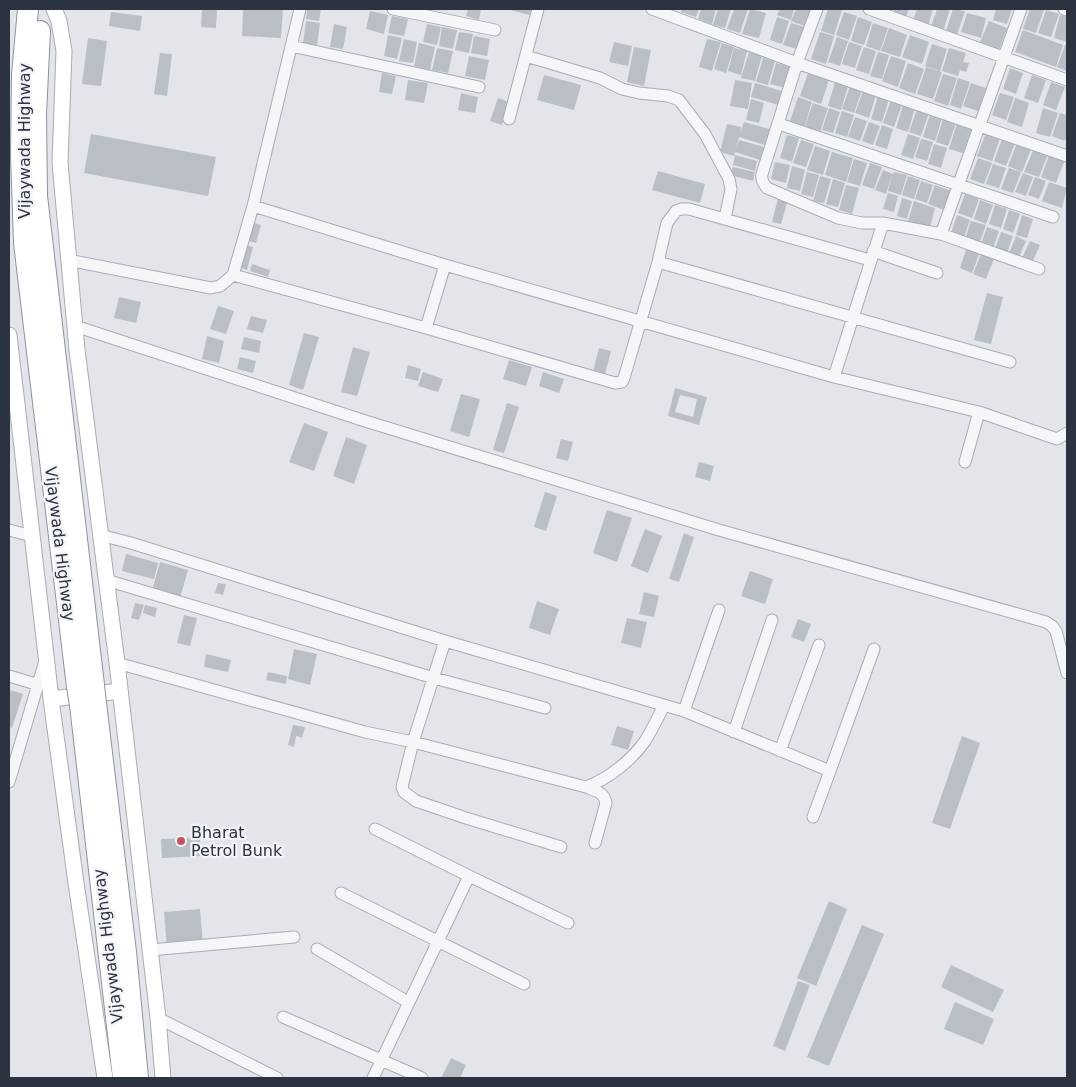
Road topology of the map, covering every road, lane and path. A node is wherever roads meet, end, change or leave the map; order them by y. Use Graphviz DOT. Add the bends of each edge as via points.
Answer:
graph roads {
  1 [pos="28,9"];
  2 [pos="42,9"];
  3 [pos="54,9"];
  4 [pos="300,9"];
  5 [pos="393,9"];
  6 [pos="538,9"];
  7 [pos="652,9"];
  8 [pos="817,9"];
  9 [pos="869,9"];
  10 [pos="1021,9"];
  11 [pos="495,30"];
  12 [pos="290,46"];
  13 [pos="526,56"];
  14 [pos="1004,57"];
  15 [pos="797,63"];
  16 [pos="1067,80"];
  17 [pos="479,86"];
  18 [pos="509,119"];
  19 [pos="779,124"];
  20 [pos="978,126"];
  21 [pos="1067,156"];
  22 [pos="959,185"];
  23 [pos="253,206"];
  24 [pos="1053,217"];
  25 [pos="725,219"];
  26 [pos="883,223"];
  27 [pos="941,234"];
  28 [pos="872,255"];
  29 [pos="68,260"];
  30 [pos="658,262"];
  31 [pos="445,265"];
  32 [pos="1039,269"];
  33 [pos="937,273"];
  34 [pos="233,275"];
  35 [pos="853,318"];
  36 [pos="640,322"];
  37 [pos="74,326"];
  38 [pos="426,328"];
  39 [pos="9,335"];
  40 [pos="1010,362"];
  41 [pos="834,377"];
  42 [pos="979,412"];
  43 [pos="1067,433"];
  44 [pos="965,462"];
  45 [pos="9,530"];
  46 [pos="100,535"];
  47 [pos="32,536"];
  48 [pos="106,580"];
  49 [pos="719,610"];
  50 [pos="772,620"];
  51 [pos="445,641"];
  52 [pos="819,644"];
  53 [pos="874,649"];
  54 [pos="46,656"];
  55 [pos="117,663"];
  56 [pos="1067,673"];
  57 [pos="9,676"];
  58 [pos="434,678"];
  59 [pos="39,685"];
  60 [pos="120,691"];
  61 [pos="87,695"];
  62 [pos="51,699"];
  63 [pos="664,706"];
  64 [pos="545,708"];
  65 [pos="684,712"];
  66 [pos="734,732"];
  67 [pos="414,742"];
  68 [pos="780,751"];
  69 [pos="830,770"];
  70 [pos="9,782"];
  71 [pos="586,787"];
  72 [pos="813,817"];
  73 [pos="375,829"];
  74 [pos="595,843"];
  75 [pos="561,847"];
  76 [pos="469,876"];
  77 [pos="341,893"];
  78 [pos="568,923"];
  79 [pos="294,937"];
  80 [pos="438,940"];
  81 [pos="317,949"];
  82 [pos="150,950"];
  83 [pos="524,984"];
  84 [pos="408,1002"];
  85 [pos="158,1018"];
  86 [pos="283,1018"];
  87 [pos="382,1061"];
  88 [pos="105,1078"];
  89 [pos="123,1078"];
  90 [pos="138,1078"];
  91 [pos="163,1078"];
  92 [pos="277,1078"];
  93 [pos="373,1078"];
  94 [pos="422,1078"];
  1 -- 61 [label="highway, Vijaywada Highway" via="22,75 24,244"];
  2 -- 61 [label="highway, Vijaywada Highway" via="36,114 38,196"];
  3 -- 29 [label="street" via="64,51 60,163"];
  4 -- 12 [label="street"];
  5 -- 11 [label="street"];
  6 -- 13 [label="street"];
  7 -- 15 [label="street"];
  8 -- 15 [label="street"];
  9 -- 14 [label="street"];
  10 -- 14 [label="street"];
  12 -- 17 [label="street"];
  12 -- 23 [label="street"];
  13 -- 18 [label="street"];
  13 -- 25 [label="street" via="600,78 622,89 680,100 705,134 729,179 731,189"];
  14 -- 16 [label="street"];
  14 -- 20 [label="street"];
  15 -- 19 [label="street"];
  15 -- 20 [label="street"];
  19 -- 22 [label="street"];
  19 -- 26 [label="street" via="761,179 767,188 838,218"];
  20 -- 21 [label="street"];
  20 -- 22 [label="street"];
  22 -- 24 [label="street"];
  22 -- 27 [label="street"];
  23 -- 31 [label="street"];
  23 -- 34 [label="street"];
  25 -- 28 [label="street"];
  25 -- 30 [label="street" via="690,209 676,212 667,224"];
  26 -- 27 [label="street"];
  26 -- 28 [label="street"];
  27 -- 32 [label="street"];
  28 -- 33 [label="street"];
  28 -- 35 [label="street"];
  29 -- 34 [label="street" via="211,288 220,286"];
  29 -- 37 [label="street"];
  30 -- 35 [label="street"];
  30 -- 36 [label="street"];
  31 -- 36 [label="street"];
  31 -- 38 [label="street"];
  34 -- 38 [label="street"];
  35 -- 40 [label="street"];
  35 -- 41 [label="street"];
  36 -- 38 [label="street" via="624,378 622,382 615,383"];
  36 -- 41 [label="street"];
  37 -- 46 [label="street"];
  37 -- 56 [label="street" via="362,420 719,530 1046,622 1056,631"];
  39 -- 47 [label="street"];
  41 -- 42 [label="street"];
  42 -- 43 [label="street" via="1057,439"];
  42 -- 44 [label="street"];
  45 -- 47 [label="street"];
  46 -- 48 [label="street"];
  46 -- 51 [label="street"];
  47 -- 54 [label="street"];
  48 -- 55 [label="street"];
  48 -- 58 [label="street"];
  49 -- 65 [label="street"];
  50 -- 66 [label="street"];
  51 -- 58 [label="street"];
  51 -- 63 [label="street"];
  52 -- 68 [label="street"];
  53 -- 69 [label="street"];
  54 -- 59 [label="street"];
  54 -- 62 [label="street"];
  55 -- 60 [label="street"];
  55 -- 67 [label="street" via="365,732"];
  57 -- 59 [label="street"];
  58 -- 64 [label="street"];
  58 -- 67 [label="street"];
  59 -- 70 [label="street"];
  60 -- 62 [label="street"];
  60 -- 82 [label="street"];
  61 -- 89 [label="highway, Vijaywada Highway"];
  61 -- 90 [label="highway, Vijaywada Highway" via="126,952"];
  62 -- 88 [label="street"];
  63 -- 65 [label="street"];
  63 -- 71 [label="street" via="645,741 628,759"];
  65 -- 66 [label="street"];
  66 -- 68 [label="street"];
  67 -- 71 [label="street"];
  67 -- 75 [label="street" via="402,786 408,797"];
  68 -- 69 [label="street"];
  69 -- 72 [label="street"];
  71 -- 74 [label="street" via="602,793 606,803"];
  73 -- 76 [label="street"];
  76 -- 78 [label="street"];
  76 -- 80 [label="street"];
  77 -- 80 [label="street"];
  79 -- 82 [label="street"];
  80 -- 83 [label="street"];
  80 -- 84 [label="street"];
  81 -- 84 [label="street"];
  82 -- 85 [label="street"];
  84 -- 87 [label="street"];
  85 -- 91 [label="street"];
  85 -- 92 [label="street"];
  86 -- 87 [label="street"];
  87 -- 93 [label="street"];
  87 -- 94 [label="street"];
}
